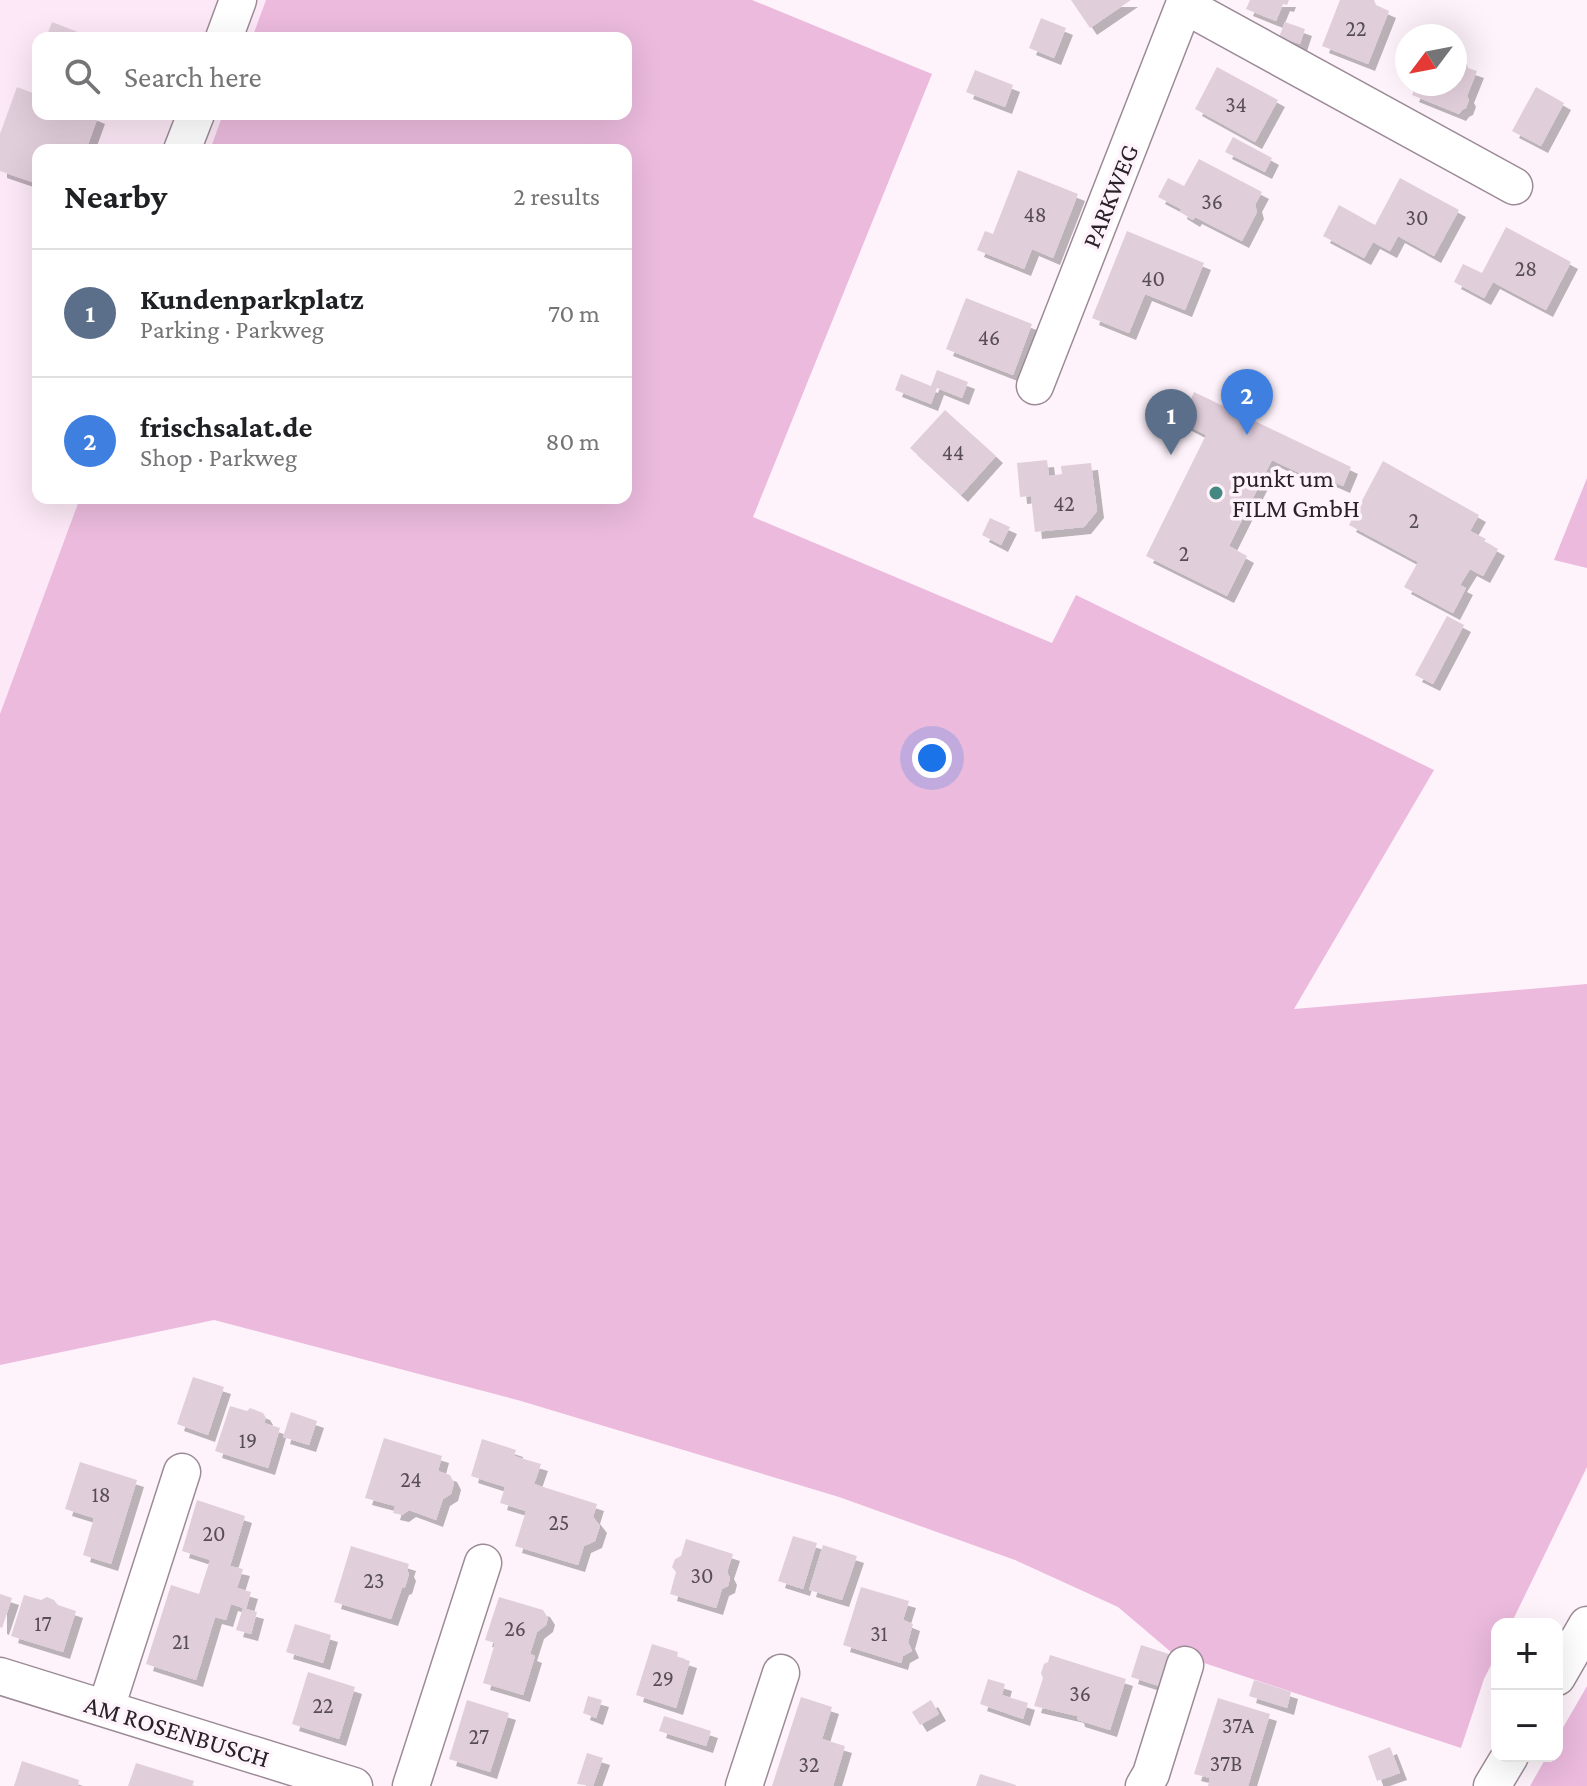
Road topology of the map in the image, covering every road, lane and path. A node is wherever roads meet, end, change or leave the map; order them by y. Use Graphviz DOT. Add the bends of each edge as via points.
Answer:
graph roads {
  1 [pos="238,0"];
  2 [pos="1185,3"];
  3 [pos="226,32"];
  4 [pos="194,120"];
  5 [pos="184,144"];
  6 [pos="1514,186"];
  7 [pos="1035,386"];
  8 [pos="182,1472"];
  9 [pos="483,1563"];
  10 [pos="1185,1665"];
  11 [pos="781,1673"];
  12 [pos="0,1676"];
  13 [pos="106,1708"];
  14 [pos="1506,1762"];
  15 [pos="354,1786"];
  16 [pos="411,1786"];
  17 [pos="744,1786"];
  18 [pos="1144,1786"];
  19 [pos="1492,1786"];
  1 -- 3 [label="street"];
  2 -- 6 [label="street, PARKWEG"];
  2 -- 7 [label="street, PARKWEG"];
  4 -- 5 [label="street"];
  8 -- 13 [label="street"];
  9 -- 16 [label="street"];
  10 -- 18 [label="street"];
  11 -- 17 [label="street"];
  12 -- 13 [label="street, AM ROSENBUSCH"];
  13 -- 15 [label="street, AM ROSENBUSCH"];
  14 -- 19 [label="street"];
}
